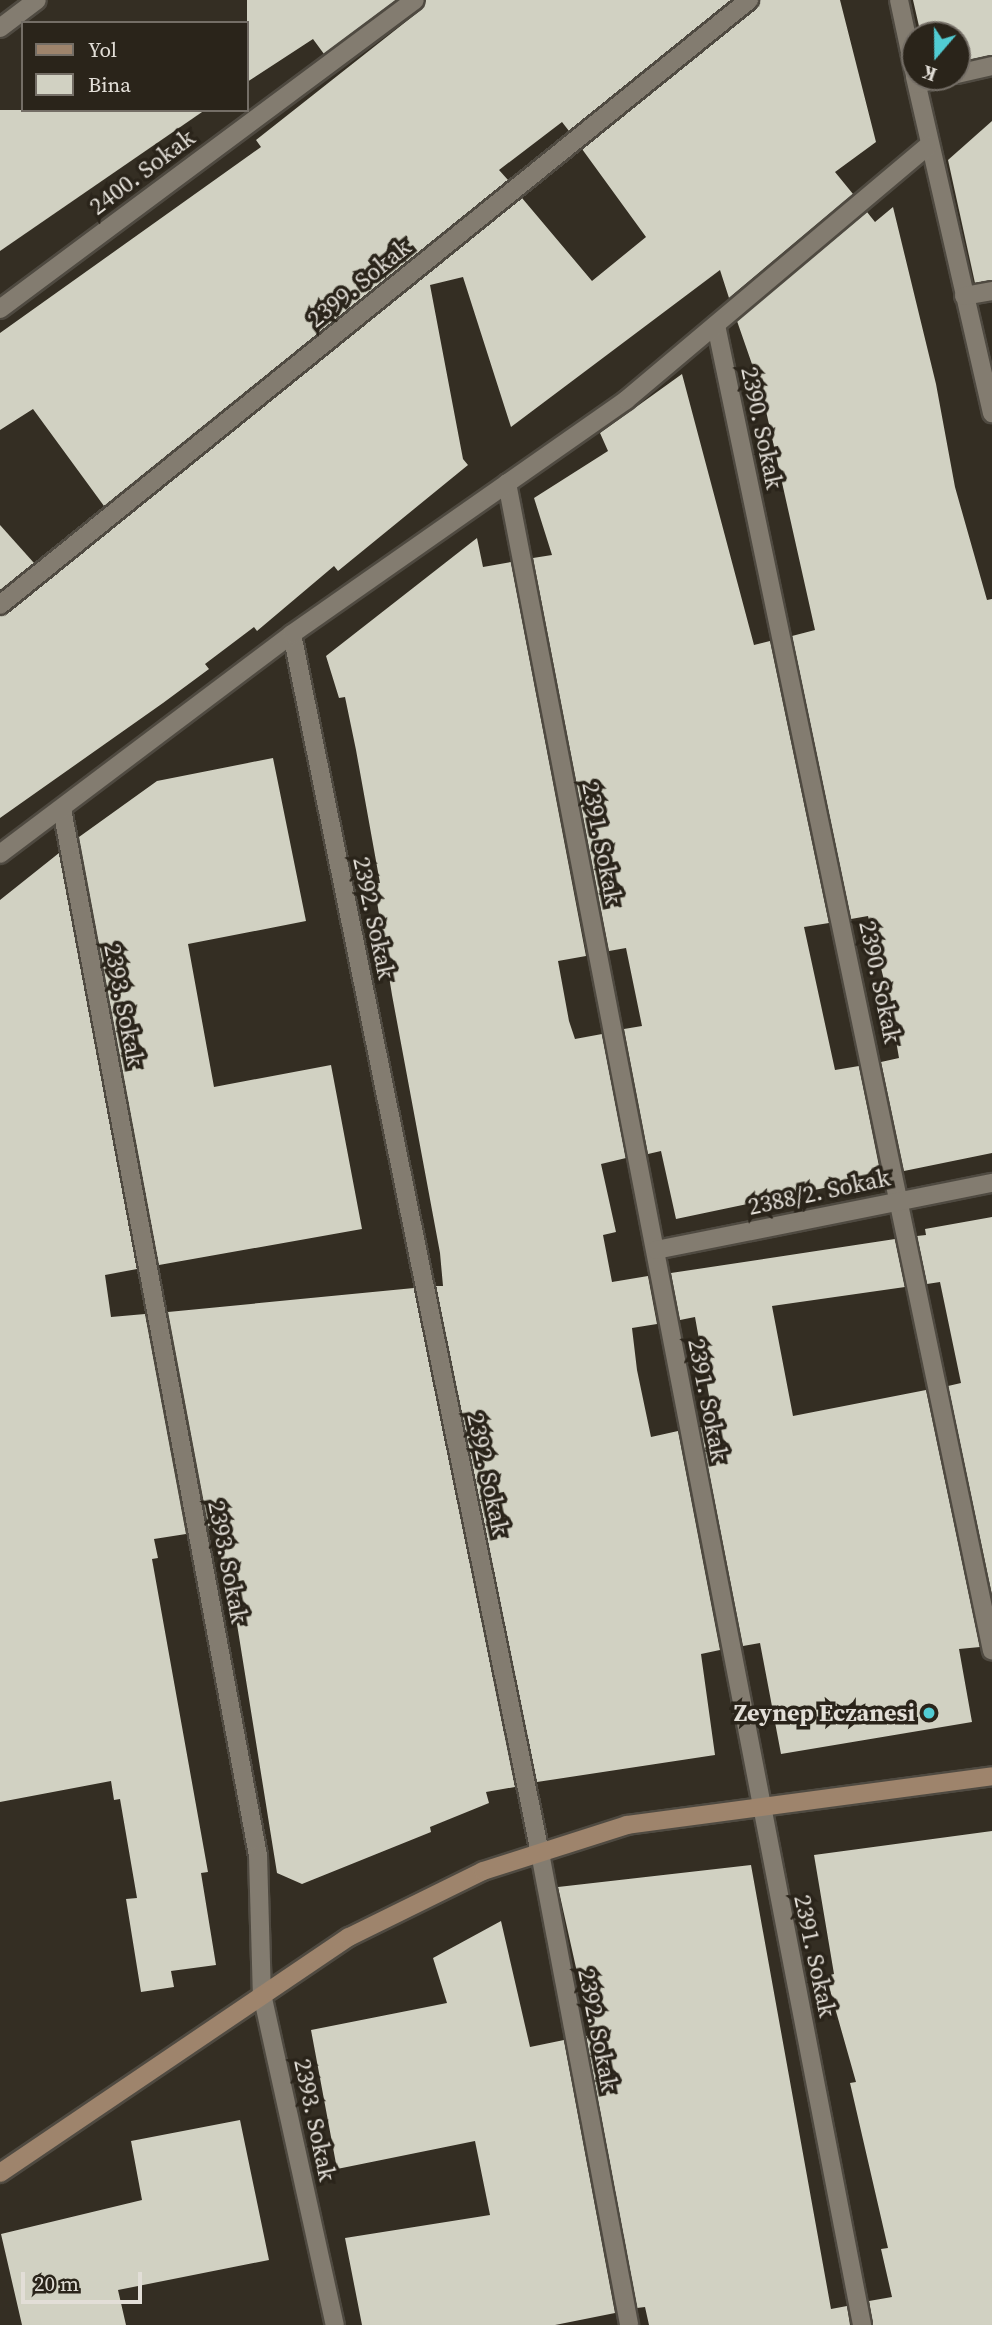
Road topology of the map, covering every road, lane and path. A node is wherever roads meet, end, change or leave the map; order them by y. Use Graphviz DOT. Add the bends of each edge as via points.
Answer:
graph roads {
  1 [pos="37,0"];
  2 [pos="415,0"];
  3 [pos="749,0"];
  4 [pos="899,0"];
  5 [pos="904,21"];
  6 [pos="0,29"];
  7 [pos="992,66"];
  8 [pos="971,71"];
  9 [pos="918,91"];
  10 [pos="928,146"];
  11 [pos="992,291"];
  12 [pos="964,296"];
  13 [pos="0,309"];
  14 [pos="716,325"];
  15 [pos="992,413"];
  16 [pos="507,483"];
  17 [pos="0,605"];
  18 [pos="292,634"];
  19 [pos="62,809"];
  20 [pos="0,854"];
  21 [pos="992,1183"];
  22 [pos="900,1200"];
  23 [pos="656,1250"];
  24 [pos="992,1651"];
  25 [pos="992,1776"];
  26 [pos="759,1805"];
  27 [pos="540,1853"];
  28 [pos="262,1994"];
  29 [pos="0,2173"];
  30 [pos="335,2325"];
  31 [pos="629,2325"];
  32 [pos="862,2325"];
  1 -- 6 [label="street"];
  2 -- 13 [label="street, 2400. Sokak"];
  3 -- 17 [label="street, 2399. Sokak"];
  4 -- 5 [label="street"];
  7 -- 8 [label="street"];
  9 -- 10 [label="street"];
  10 -- 12 [label="street"];
  10 -- 14 [label="street"];
  11 -- 12 [label="street"];
  12 -- 15 [label="street"];
  14 -- 16 [label="street" via="626,400"];
  14 -- 22 [label="street, 2390. Sokak"];
  16 -- 18 [label="street"];
  16 -- 23 [label="street, 2391. Sokak"];
  18 -- 19 [label="street"];
  18 -- 27 [label="street, 2392. Sokak"];
  19 -- 20 [label="street"];
  19 -- 28 [label="street, 2393. Sokak" via="258,1855"];
  21 -- 22 [label="street, 2388/2. Sokak"];
  22 -- 23 [label="street, 2388/2. Sokak"];
  22 -- 24 [label="street, 2390. Sokak"];
  23 -- 26 [label="street, 2391. Sokak"];
  25 -- 26 [label="main road"];
  26 -- 27 [label="main road" via="627,1825"];
  26 -- 32 [label="street, 2391. Sokak"];
  27 -- 28 [label="main road" via="483,1871 349,1937"];
  27 -- 31 [label="street, 2392. Sokak"];
  28 -- 29 [label="main road"];
  28 -- 30 [label="street, 2393. Sokak"];
}
